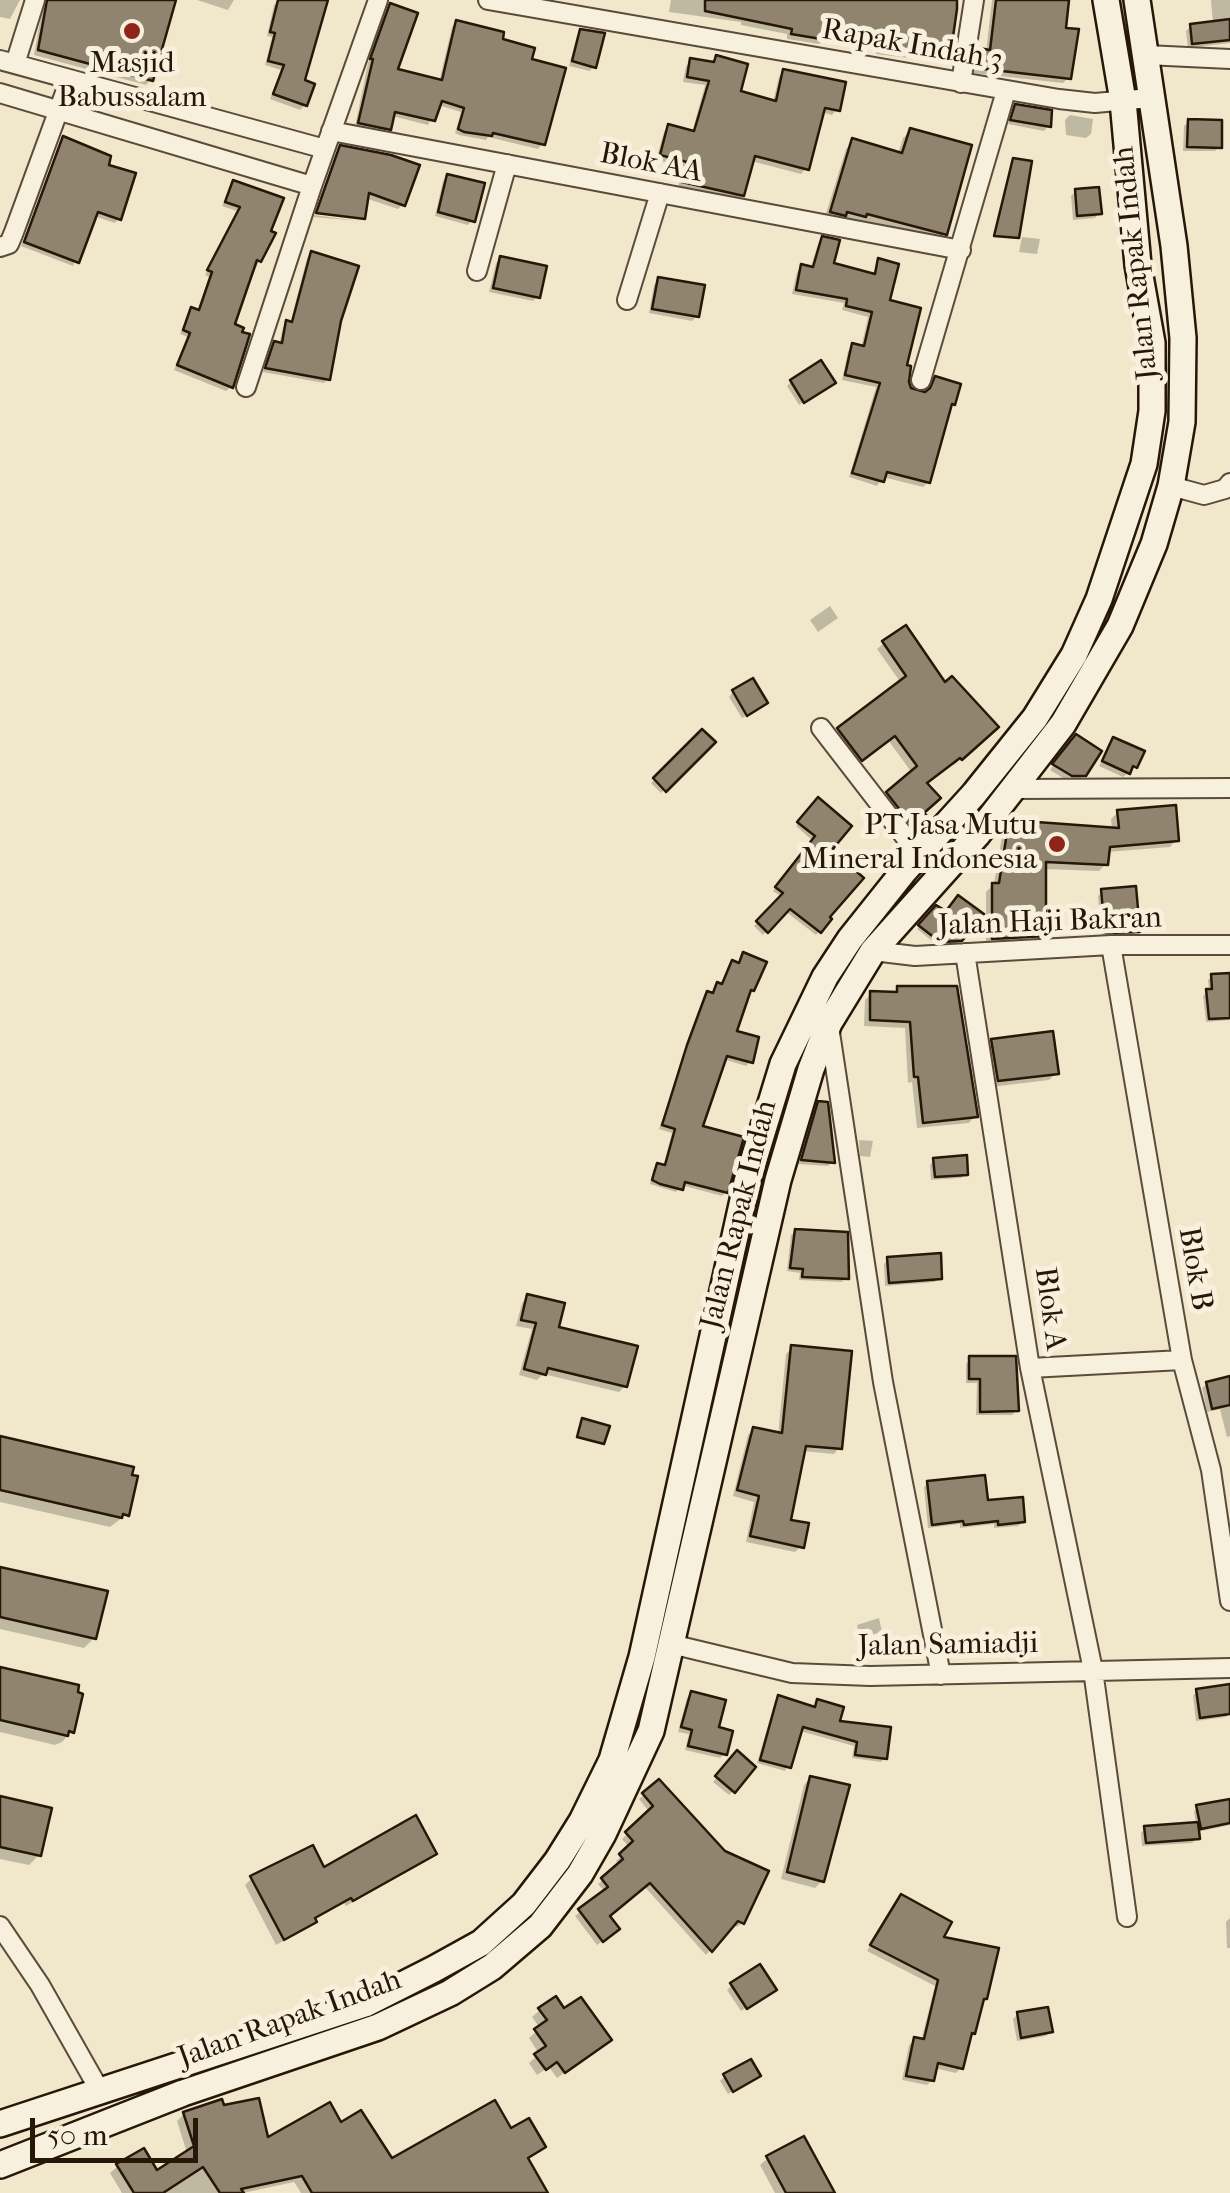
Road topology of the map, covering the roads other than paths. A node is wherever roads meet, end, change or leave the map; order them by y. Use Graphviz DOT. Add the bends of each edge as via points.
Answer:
graph roads {
  1 [pos="34,0"];
  2 [pos="378,0"];
  3 [pos="488,0"];
  4 [pos="974,0"];
  5 [pos="1106,0"];
  6 [pos="1137,0"];
  7 [pos="1146,55"];
  8 [pos="1230,59"];
  9 [pos="8,62"];
  10 [pos="70,79"];
  11 [pos="960,83"];
  12 [pos="1006,91"];
  13 [pos="0,92"];
  14 [pos="1150,98"];
  15 [pos="1123,101"];
  16 [pos="58,110"];
  17 [pos="328,140"];
  18 [pos="506,164"];
  19 [pos="312,186"];
  20 [pos="660,193"];
  21 [pos="0,247"];
  22 [pos="961,250"];
  23 [pos="477,270"];
  24 [pos="627,300"];
  25 [pos="921,380"];
  26 [pos="246,387"];
  27 [pos="1230,484"];
  28 [pos="1171,486"];
  29 [pos="1123,531"];
  30 [pos="1154,544"];
  31 [pos="821,728"];
  32 [pos="1230,788"];
  33 [pos="1014,790"];
  34 [pos="919,855"];
  35 [pos="1111,944"];
  36 [pos="1230,946"];
  37 [pos="873,951"];
  38 [pos="964,953"];
  39 [pos="829,1024"];
  40 [pos="1182,1360"];
  41 [pos="1030,1368"];
  42 [pos="1210,1470"];
  43 [pos="1230,1471"];
  44 [pos="1230,1601"];
  45 [pos="671,1644"];
  46 [pos="1230,1668"];
  47 [pos="1093,1670"];
  48 [pos="941,1675"];
  49 [pos="1128,1917"];
  50 [pos="0,1926"];
  51 [pos="100,2091"];
  52 [pos="0,2124"];
  53 [pos="0,2165"];
  1 -- 9 [label="street"];
  2 -- 17 [label="street"];
  3 -- 11 [label="street, Rapak Indah 3"];
  4 -- 11 [label="street"];
  5 -- 15 [label="main road, Jalan Rapak Indah"];
  6 -- 7 [label="main road, Jalan Rapak Indah"];
  7 -- 8 [label="street"];
  7 -- 14 [label="main road, Jalan Rapak Indah"];
  9 -- 10 [label="street, Blok AA"];
  10 -- 16 [label="street"];
  10 -- 17 [label="street, Blok AA"];
  11 -- 12 [label="street, Rapak Indah 3"];
  12 -- 15 [label="street, Rapak Indah 3"];
  12 -- 22 [label="street"];
  13 -- 16 [label="street"];
  14 -- 15 [label="street, Rapak Indah 3"];
  14 -- 28 [label="main road, Jalan Rapak Indah" via="1184,358"];
  15 -- 29 [label="main road, Jalan Rapak Indah" via="1154,376 1144,464"];
  16 -- 19 [label="street"];
  16 -- 21 [label="street" via="9,244"];
  17 -- 18 [label="street, Blok AA"];
  17 -- 19 [label="street"];
  18 -- 20 [label="street, Blok AA"];
  18 -- 23 [label="street"];
  19 -- 26 [label="street"];
  20 -- 22 [label="street, Blok AA"];
  20 -- 24 [label="street"];
  22 -- 25 [label="street"];
  27 -- 28 [label="street" via="1204,495"];
  28 -- 30 [label="main road, Jalan Rapak Indah"];
  29 -- 30 [label="main road"];
  29 -- 34 [label="main road, Jalan Rapak Indah" via="1074,655 1035,718"];
  30 -- 33 [label="main road, Jalan Rapak Indah" via="1096,672"];
  31 -- 34 [label="street"];
  32 -- 33 [label="street"];
  33 -- 37 [label="main road, Jalan Rapak Indah"];
  34 -- 51 [label="main road, Jalan Rapak Indah" via="825,977 783,1064 747,1182 642,1657 612,1760 557,1861 524,1904 480,1943 417,1978 365,2004"];
  35 -- 36 [label="street, Jalan Haji Bakran"];
  35 -- 38 [label="street, Jalan Haji Bakran"];
  35 -- 40 [label="street, Blok B"];
  37 -- 38 [label="street, Jalan Haji Bakran"];
  37 -- 39 [label="main road, Jalan Rapak Indah"];
  38 -- 41 [label="street, Blok A"];
  39 -- 45 [label="main road, Jalan Rapak Indah" via="778,1180"];
  39 -- 48 [label="street" via="883,1382"];
  40 -- 41 [label="street"];
  40 -- 42 [label="street, Blok B"];
  41 -- 47 [label="street, Blok A"];
  42 -- 43 [label="street"];
  42 -- 44 [label="street, Blok B"];
  45 -- 48 [label="street, Jalan Samiadji" via="792,1673"];
  45 -- 53 [label="main road, Jalan Rapak Indah" via="651,1731 603,1834 540,1926 492,1967 378,2028 183,2093"];
  46 -- 47 [label="street, Jalan Samiadji"];
  47 -- 48 [label="street, Jalan Samiadji"];
  47 -- 49 [label="street, Blok A"];
  50 -- 51 [label="street"];
  51 -- 52 [label="main road, Jalan Rapak Indah"];
}
